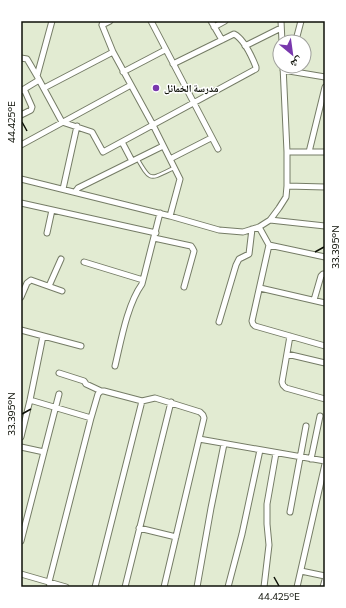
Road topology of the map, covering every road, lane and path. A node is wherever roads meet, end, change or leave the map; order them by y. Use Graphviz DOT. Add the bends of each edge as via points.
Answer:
graph roads {
  1 [pos="52,21"];
  2 [pos="110,21"];
  3 [pos="151,21"];
  4 [pos="210,21"];
  5 [pos="225,21"];
  6 [pos="281,21"];
  7 [pos="301,21"];
  8 [pos="103,23"];
  9 [pos="214,27"];
  10 [pos="281,28"];
  11 [pos="282,34"];
  12 [pos="298,34"];
  13 [pos="222,40"];
  14 [pos="245,46"];
  15 [pos="165,50"];
  16 [pos="113,52"];
  17 [pos="21,58"];
  18 [pos="27,59"];
  19 [pos="21,62"];
  20 [pos="173,64"];
  21 [pos="123,72"];
  22 [pos="283,74"];
  23 [pos="311,74"];
  24 [pos="325,77"];
  25 [pos="38,78"];
  26 [pos="131,85"];
  27 [pos="325,87"];
  28 [pos="44,88"];
  29 [pos="22,90"];
  30 [pos="193,104"];
  31 [pos="21,114"];
  32 [pos="62,122"];
  33 [pos="153,125"];
  34 [pos="77,126"];
  35 [pos="212,138"];
  36 [pos="122,142"];
  37 [pos="21,145"];
  38 [pos="163,146"];
  39 [pos="218,149"];
  40 [pos="287,152"];
  41 [pos="309,152"];
  42 [pos="325,152"];
  43 [pos="138,158"];
  44 [pos="170,159"];
  45 [pos="132,161"];
  46 [pos="175,168"];
  47 [pos="21,179"];
  48 [pos="287,186"];
  49 [pos="325,187"];
  50 [pos="63,189"];
  51 [pos="75,192"];
  52 [pos="21,203"];
  53 [pos="52,210"];
  54 [pos="160,213"];
  55 [pos="170,216"];
  56 [pos="270,220"];
  57 [pos="325,226"];
  58 [pos="259,227"];
  59 [pos="252,229"];
  60 [pos="47,233"];
  61 [pos="155,236"];
  62 [pos="269,245"];
  63 [pos="325,257"];
  64 [pos="61,260"];
  65 [pos="84,262"];
  66 [pos="325,274"];
  67 [pos="143,280"];
  68 [pos="49,286"];
  69 [pos="184,287"];
  70 [pos="260,288"];
  71 [pos="62,291"];
  72 [pos="21,297"];
  73 [pos="314,300"];
  74 [pos="325,303"];
  75 [pos="220,322"];
  76 [pos="21,330"];
  77 [pos="43,336"];
  78 [pos="290,336"];
  79 [pos="82,346"];
  80 [pos="325,346"];
  81 [pos="287,354"];
  82 [pos="325,363"];
  83 [pos="115,366"];
  84 [pos="59,373"];
  85 [pos="101,392"];
  86 [pos="59,394"];
  87 [pos="325,399"];
  88 [pos="30,400"];
  89 [pos="142,401"];
  90 [pos="171,402"];
  91 [pos="55,407"];
  92 [pos="320,416"];
  93 [pos="90,418"];
  94 [pos="306,426"];
  95 [pos="21,437"];
  96 [pos="199,439"];
  97 [pos="224,444"];
  98 [pos="21,446"];
  99 [pos="260,450"];
  100 [pos="44,452"];
  101 [pos="276,453"];
  102 [pos="300,457"];
  103 [pos="310,459"];
  104 [pos="325,463"];
  105 [pos="290,512"];
  106 [pos="139,528"];
  107 [pos="176,537"];
  108 [pos="21,541"];
  109 [pos="301,571"];
  110 [pos="21,574"];
  111 [pos="325,576"];
  112 [pos="325,580"];
  113 [pos="49,584"];
  114 [pos="66,587"];
  115 [pos="95,587"];
  116 [pos="125,587"];
  117 [pos="164,587"];
  118 [pos="197,587"];
  119 [pos="228,587"];
  120 [pos="264,587"];
  121 [pos="297,587"];
  122 [pos="323,587"];
  1 -- 25 [label="street"];
  2 -- 8 [label="street"];
  3 -- 15 [label="street"];
  4 -- 9 [label="street"];
  5 -- 9 [label="street"];
  6 -- 10 [label="street"];
  7 -- 12 [label="street"];
  8 -- 16 [label="street"];
  9 -- 13 [label="street"];
  10 -- 11 [label="street"];
  10 -- 14 [label="street"];
  13 -- 14 [label="street" via="234,34"];
  13 -- 20 [label="street"];
  14 -- 30 [label="street" via="256,69"];
  15 -- 20 [label="street"];
  15 -- 21 [label="street"];
  16 -- 21 [label="street"];
  16 -- 28 [label="street"];
  17 -- 18 [label="street"];
  18 -- 19 [label="street"];
  18 -- 25 [label="street"];
  20 -- 30 [label="street"];
  21 -- 26 [label="street"];
  22 -- 40 [label="street"];
  23 -- 24 [label="street"];
  25 -- 28 [label="street"];
  25 -- 29 [label="street"];
  26 -- 32 [label="street"];
  26 -- 33 [label="street"];
  27 -- 41 [label="street"];
  28 -- 32 [label="street"];
  29 -- 31 [label="street" via="32,107"];
  30 -- 33 [label="street"];
  30 -- 35 [label="street"];
  32 -- 34 [label="street"];
  32 -- 37 [label="street"];
  33 -- 36 [label="street"];
  33 -- 38 [label="street"];
  34 -- 36 [label="street" via="92,132 103,152"];
  34 -- 50 [label="street"];
  35 -- 39 [label="street"];
  35 -- 44 [label="street"];
  36 -- 45 [label="street"];
  38 -- 43 [label="street"];
  38 -- 44 [label="street"];
  40 -- 41 [label="street"];
  40 -- 48 [label="street"];
  41 -- 42 [label="street"];
  43 -- 45 [label="street"];
  43 -- 46 [label="lane" via="148,176 152,177"];
  44 -- 46 [label="street"];
  45 -- 51 [label="street" via="78,188"];
  46 -- 55 [label="street" via="180,179"];
  47 -- 50 [label="street"];
  48 -- 49 [label="street"];
  48 -- 56 [label="street" via="286,197"];
  50 -- 51 [label="street"];
  51 -- 54 [label="street"];
  52 -- 53 [label="street"];
  53 -- 60 [label="street"];
  53 -- 61 [label="street"];
  54 -- 55 [label="street"];
  54 -- 61 [label="street"];
  55 -- 59 [label="street" via="219,230 243,232"];
  56 -- 57 [label="street"];
  56 -- 58 [label="street"];
  58 -- 59 [label="street"];
  58 -- 62 [label="street"];
  59 -- 75 [label="street" via="248,254 239,259 236,265"];
  61 -- 67 [label="street"];
  61 -- 69 [label="street" via="191,246 193,249"];
  62 -- 63 [label="street"];
  62 -- 70 [label="street"];
  64 -- 68 [label="street"];
  65 -- 67 [label="street"];
  66 -- 73 [label="street" via="321,276"];
  67 -- 83 [label="street" via="126,321"];
  68 -- 71 [label="street"];
  68 -- 72 [label="street" via="31,280"];
  70 -- 73 [label="street"];
  70 -- 78 [label="street" via="253,324"];
  73 -- 74 [label="street"];
  76 -- 77 [label="street"];
  77 -- 79 [label="street"];
  77 -- 88 [label="street"];
  78 -- 80 [label="street"];
  78 -- 81 [label="street"];
  81 -- 82 [label="street"];
  81 -- 87 [label="street" via="283,385"];
  84 -- 85 [label="street" via="84,381"];
  85 -- 89 [label="street"];
  85 -- 93 [label="street"];
  86 -- 91 [label="street"];
  88 -- 91 [label="street"];
  88 -- 95 [label="street"];
  89 -- 90 [label="street" via="155,398"];
  89 -- 115 [label="street"];
  90 -- 96 [label="street" via="203,415"];
  90 -- 106 [label="street"];
  91 -- 93 [label="street"];
  91 -- 100 [label="street"];
  92 -- 103 [label="street"];
  93 -- 113 [label="street"];
  94 -- 102 [label="street"];
  96 -- 97 [label="street"];
  96 -- 107 [label="street"];
  97 -- 99 [label="street"];
  97 -- 118 [label="street"];
  98 -- 100 [label="street"];
  99 -- 101 [label="street"];
  99 -- 119 [label="street"];
  100 -- 108 [label="street"];
  101 -- 102 [label="street"];
  101 -- 120 [label="street" via="267,504 269,545"];
  102 -- 103 [label="street"];
  102 -- 105 [label="street"];
  103 -- 104 [label="street"];
  104 -- 109 [label="street"];
  106 -- 107 [label="street"];
  106 -- 116 [label="street"];
  107 -- 117 [label="street"];
  109 -- 111 [label="street"];
  109 -- 121 [label="street"];
  110 -- 113 [label="street"];
  112 -- 122 [label="street"];
  113 -- 114 [label="street"];
}
